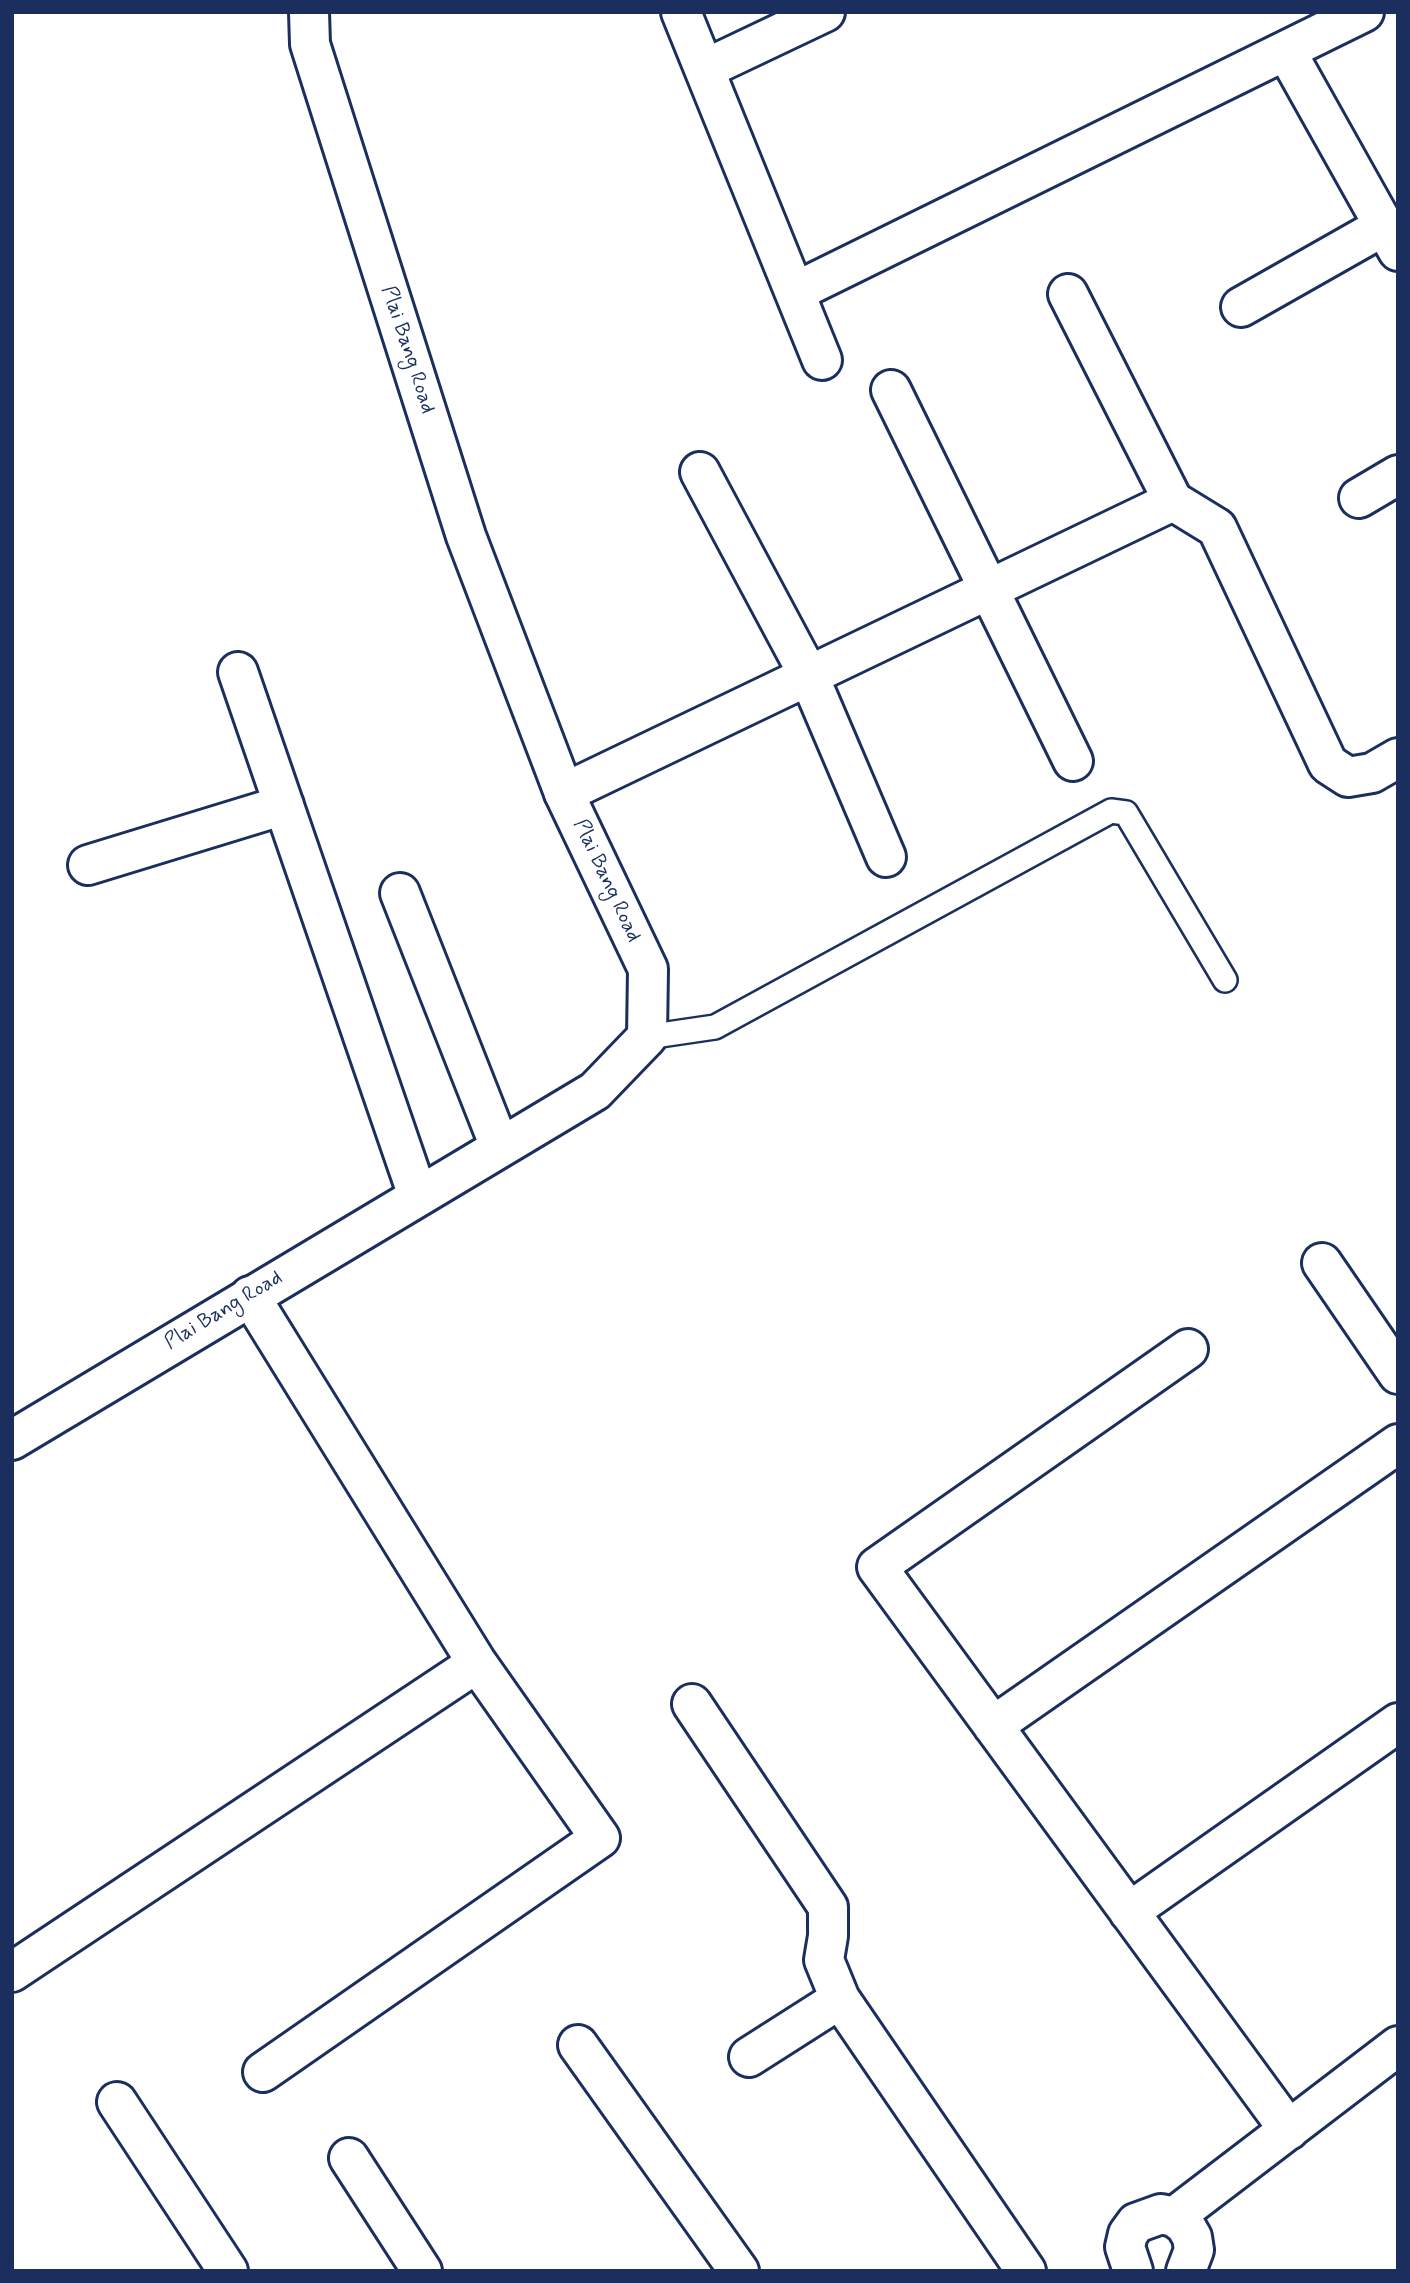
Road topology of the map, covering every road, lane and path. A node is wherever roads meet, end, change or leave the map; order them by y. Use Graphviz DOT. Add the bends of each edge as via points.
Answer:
graph roads {
  1 [pos="309,12"];
  2 [pos="681,12"];
  3 [pos="825,12"];
  4 [pos="1364,12"];
  5 [pos="1286,51"];
  6 [pos="705,69"];
  7 [pos="1391,238"];
  8 [pos="795,292"];
  9 [pos="1068,294"];
  10 [pos="1241,307"];
  11 [pos="822,360"];
  12 [pos="891,390"];
  13 [pos="700,472"];
  14 [pos="1398,475"];
  15 [pos="1359,498"];
  16 [pos="1173,501"];
  17 [pos="989,588"];
  18 [pos="238,672"];
  19 [pos="808,674"];
  20 [pos="1398,758"];
  21 [pos="1073,761"];
  22 [pos="564,793"];
  23 [pos="284,805"];
  24 [pos="886,857"];
  25 [pos="88,864"];
  26 [pos="400,893"];
  27 [pos="1225,980"];
  28 [pos="647,1037"];
  29 [pos="500,1147"];
  30 [pos="418,1196"];
  31 [pos="1322,1263"];
  32 [pos="250,1296"];
  33 [pos="1188,1349"];
  34 [pos="1398,1374"];
  35 [pos="12,1440"];
  36 [pos="1398,1444"];
  37 [pos="477,1663"];
  38 [pos="692,1704"];
  39 [pos="1398,1723"];
  40 [pos="993,1726"];
  41 [pos="1129,1912"];
  42 [pos="12,1972"];
  43 [pos="839,1999"];
  44 [pos="578,2045"];
  45 [pos="1398,2046"];
  46 [pos="748,2057"];
  47 [pos="263,2073"];
  48 [pos="117,2102"];
  49 [pos="1289,2130"];
  50 [pos="349,2158"];
  51 [pos="1174,2217"];
  52 [pos="1123,2267"];
  53 [pos="228,2271"];
  54 [pos="422,2271"];
  55 [pos="739,2271"];
  56 [pos="1026,2271"];
  57 [pos="1186,2271"];
  1 -- 22 [label="street, Plai Bang Road" via="310,44 466,536"];
  2 -- 6 [label="street"];
  3 -- 6 [label="street"];
  4 -- 5 [label="street"];
  5 -- 7 [label="street"];
  5 -- 8 [label="street"];
  6 -- 8 [label="street"];
  7 -- 10 [label="street"];
  8 -- 11 [label="street"];
  9 -- 16 [label="street"];
  12 -- 17 [label="street"];
  13 -- 19 [label="street"];
  14 -- 15 [label="street"];
  16 -- 17 [label="street"];
  16 -- 20 [label="street" via="1217,528 1328,764 1348,778 1372,773"];
  17 -- 19 [label="street"];
  17 -- 21 [label="street"];
  18 -- 23 [label="street"];
  19 -- 22 [label="street"];
  19 -- 24 [label="street"];
  22 -- 28 [label="street, Plai Bang Road" via="648,969"];
  23 -- 25 [label="street"];
  23 -- 30 [label="street"];
  26 -- 29 [label="street"];
  27 -- 28 [label="lane" via="1126,813 1111,811 715,1027"];
  28 -- 29 [label="street, Plai Bang Road" via="595,1091"];
  29 -- 30 [label="street, Plai Bang Road"];
  30 -- 32 [label="street, Plai Bang Road"];
  31 -- 34 [label="street"];
  32 -- 35 [label="street, Plai Bang Road"];
  32 -- 37 [label="street"];
  33 -- 40 [label="street" via="877,1567"];
  36 -- 40 [label="street"];
  37 -- 42 [label="street"];
  37 -- 47 [label="street" via="600,1838"];
  38 -- 43 [label="street" via="828,1907 824,1960"];
  39 -- 41 [label="street"];
  40 -- 41 [label="street"];
  41 -- 49 [label="street"];
  43 -- 46 [label="street"];
  43 -- 56 [label="street"];
  44 -- 55 [label="street"];
  45 -- 49 [label="street"];
  48 -- 53 [label="street"];
  49 -- 51 [label="street"];
  50 -- 54 [label="street"];
  51 -- 52 [label="street" via="1161,2214 1136,2223 1128,2234"];
  51 -- 57 [label="street" via="1192,2237 1194,2250"];
}
